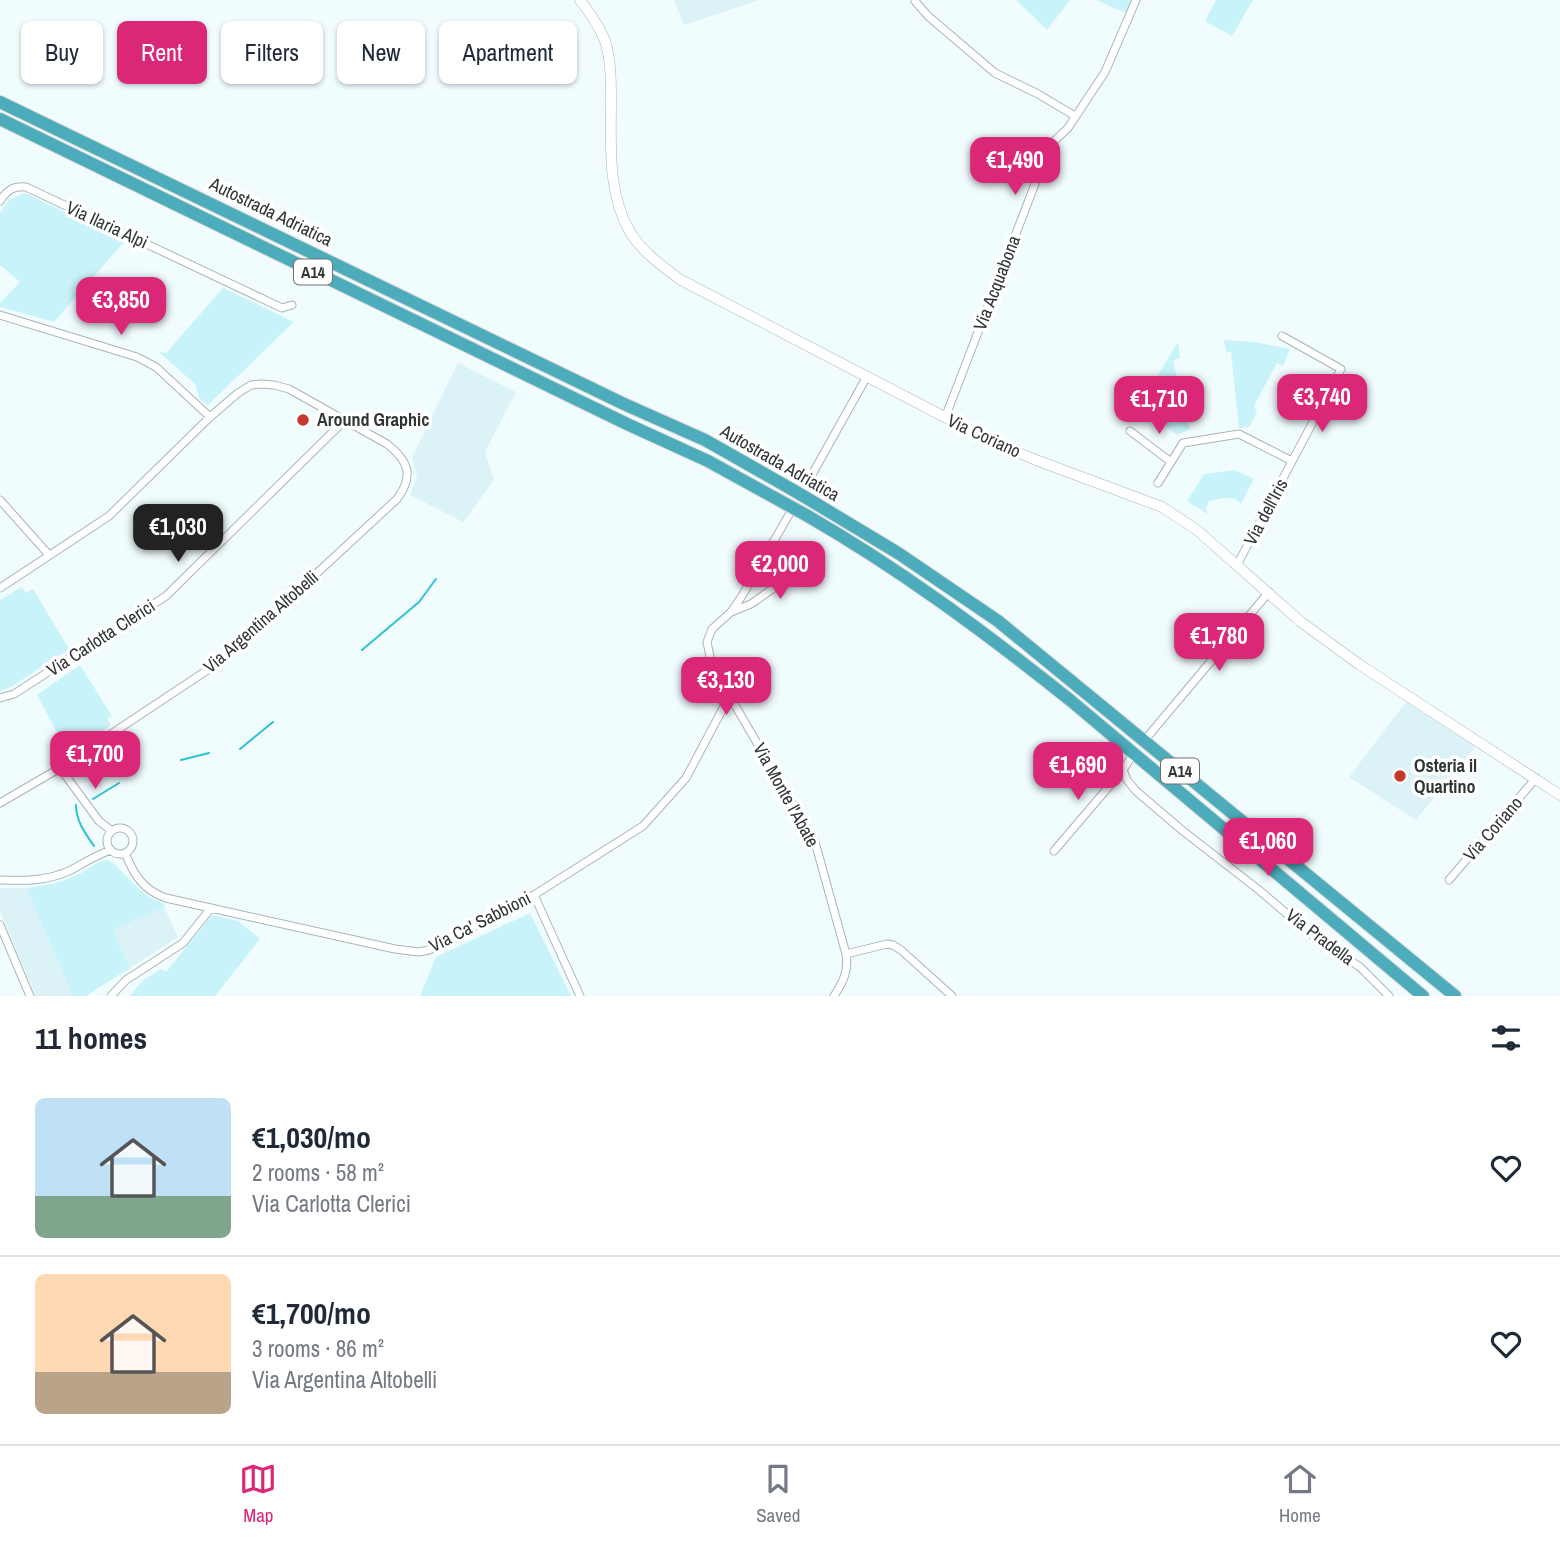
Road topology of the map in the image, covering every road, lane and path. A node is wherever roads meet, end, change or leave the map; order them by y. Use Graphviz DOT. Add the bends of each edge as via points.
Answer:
graph roads {
  1 [pos="580,0"];
  2 [pos="1136,0"];
  3 [pos="915,1"];
  4 [pos="0,102"];
  5 [pos="1076,116"];
  6 [pos="0,119"];
  7 [pos="0,201"];
  8 [pos="292,305"];
  9 [pos="0,315"];
  10 [pos="1282,336"];
  11 [pos="866,377"];
  12 [pos="210,417"];
  13 [pos="945,418"];
  14 [pos="345,420"];
  15 [pos="1130,431"];
  16 [pos="1292,461"];
  17 [pos="1171,462"];
  18 [pos="1158,483"];
  19 [pos="0,500"];
  20 [pos="50,555"];
  21 [pos="812,561"];
  22 [pos="1237,565"];
  23 [pos="0,587"];
  24 [pos="1269,592"];
  25 [pos="731,612"];
  26 [pos="730,695"];
  27 [pos="0,698"];
  28 [pos="1149,735"];
  29 [pos="1130,759"];
  30 [pos="60,768"];
  31 [pos="1123,770"];
  32 [pos="1536,778"];
  33 [pos="1560,794"];
  34 [pos="0,803"];
  35 [pos="112,831"];
  36 [pos="111,850"];
  37 [pos="1054,851"];
  38 [pos="125,853"];
  39 [pos="0,880"];
  40 [pos="1449,880"];
  41 [pos="534,895"];
  42 [pos="211,908"];
  43 [pos="0,925"];
  44 [pos="846,954"];
  45 [pos="30,996"];
  46 [pos="111,996"];
  47 [pos="580,996"];
  48 [pos="834,996"];
  49 [pos="952,996"];
  50 [pos="1389,996"];
  51 [pos="1423,996"];
  52 [pos="1455,996"];
  1 -- 11 [label="main road, Via Coriano" via="605,43 611,71 615,189 631,234 681,280"];
  2 -- 5 [label="street, Via Acquabona" via="1105,72"];
  3 -- 5 [label="street" via="995,74"];
  4 -- 52 [label="highway, Autostrada Adriatica / A14, bridge" via="705,440 815,502 998,621"];
  5 -- 13 [label="street, Via Acquabona" via="1050,145"];
  6 -- 51 [label="highway, Autostrada Adriatica / A14, bridge" via="708,461 854,543 976,626 1070,700"];
  7 -- 8 [label="street, Via Ilaria Alpi" via="10,189 26,187 282,308"];
  9 -- 12 [label="street" via="137,357 156,368"];
  10 -- 16 [label="street, Via dell'Iris" via="1341,369"];
  11 -- 13 [label="main road, Via Coriano"];
  11 -- 25 [label="street, Via Monte l'Abate"];
  12 -- 14 [label="street" via="237,393 261,384 289,389"];
  12 -- 20 [label="street" via="109,516"];
  13 -- 22 [label="main road, Via Coriano" via="1036,460 1162,507"];
  14 -- 27 [label="street, Via Carlotta Clerici" via="166,596 14,694"];
  14 -- 30 [label="street, Via Argentina Altobelli" via="399,453 408,476 397,499 224,659"];
  15 -- 17 [label="street"];
  16 -- 17 [label="street" via="1240,434 1183,443"];
  16 -- 22 [label="street, Via dell'Iris"];
  17 -- 18 [label="street"];
  19 -- 20 [label="street"];
  20 -- 23 [label="street"];
  21 -- 25 [label="street, Via Monte l'Abate" via="751,604"];
  22 -- 24 [label="main road, Via Coriano"];
  24 -- 28 [label="street"];
  24 -- 32 [label="main road, Via Coriano" via="1360,665"];
  25 -- 26 [label="street, Via Monte l'Abate" via="712,629 707,642 712,666"];
  26 -- 41 [label="street, Via Ca' Sabbioni" via="686,778 643,826"];
  26 -- 44 [label="street, Via Monte l'Abate" via="815,842"];
  29 -- 31 [label="street"];
  30 -- 34 [label="street, Via Argentina Altobelli"];
  30 -- 35 [label="street" via="99,821"];
  31 -- 37 [label="street"];
  31 -- 50 [label="street, Via Pradella" via="1145,799 1313,936 1360,967"];
  32 -- 33 [label="main road, Via Coriano"];
  32 -- 40 [label="street, Via Coriano"];
  35 -- 36 [label="street" via="107,842"];
  35 -- 38 [label="street" via="121,828 132,834 134,843"];
  36 -- 38 [label="street"];
  36 -- 39 [label="street" via="45,879"];
  38 -- 42 [label="street, Via Ca' Sabbioni" via="132,872 155,895"];
  41 -- 42 [label="street, Via Ca' Sabbioni" via="419,952"];
  41 -- 47 [label="street"];
  42 -- 46 [label="street" via="183,943 126,980"];
  43 -- 45 [label="street"];
  44 -- 48 [label="street" via="846,975"];
  44 -- 49 [label="street" via="893,945"];
}
